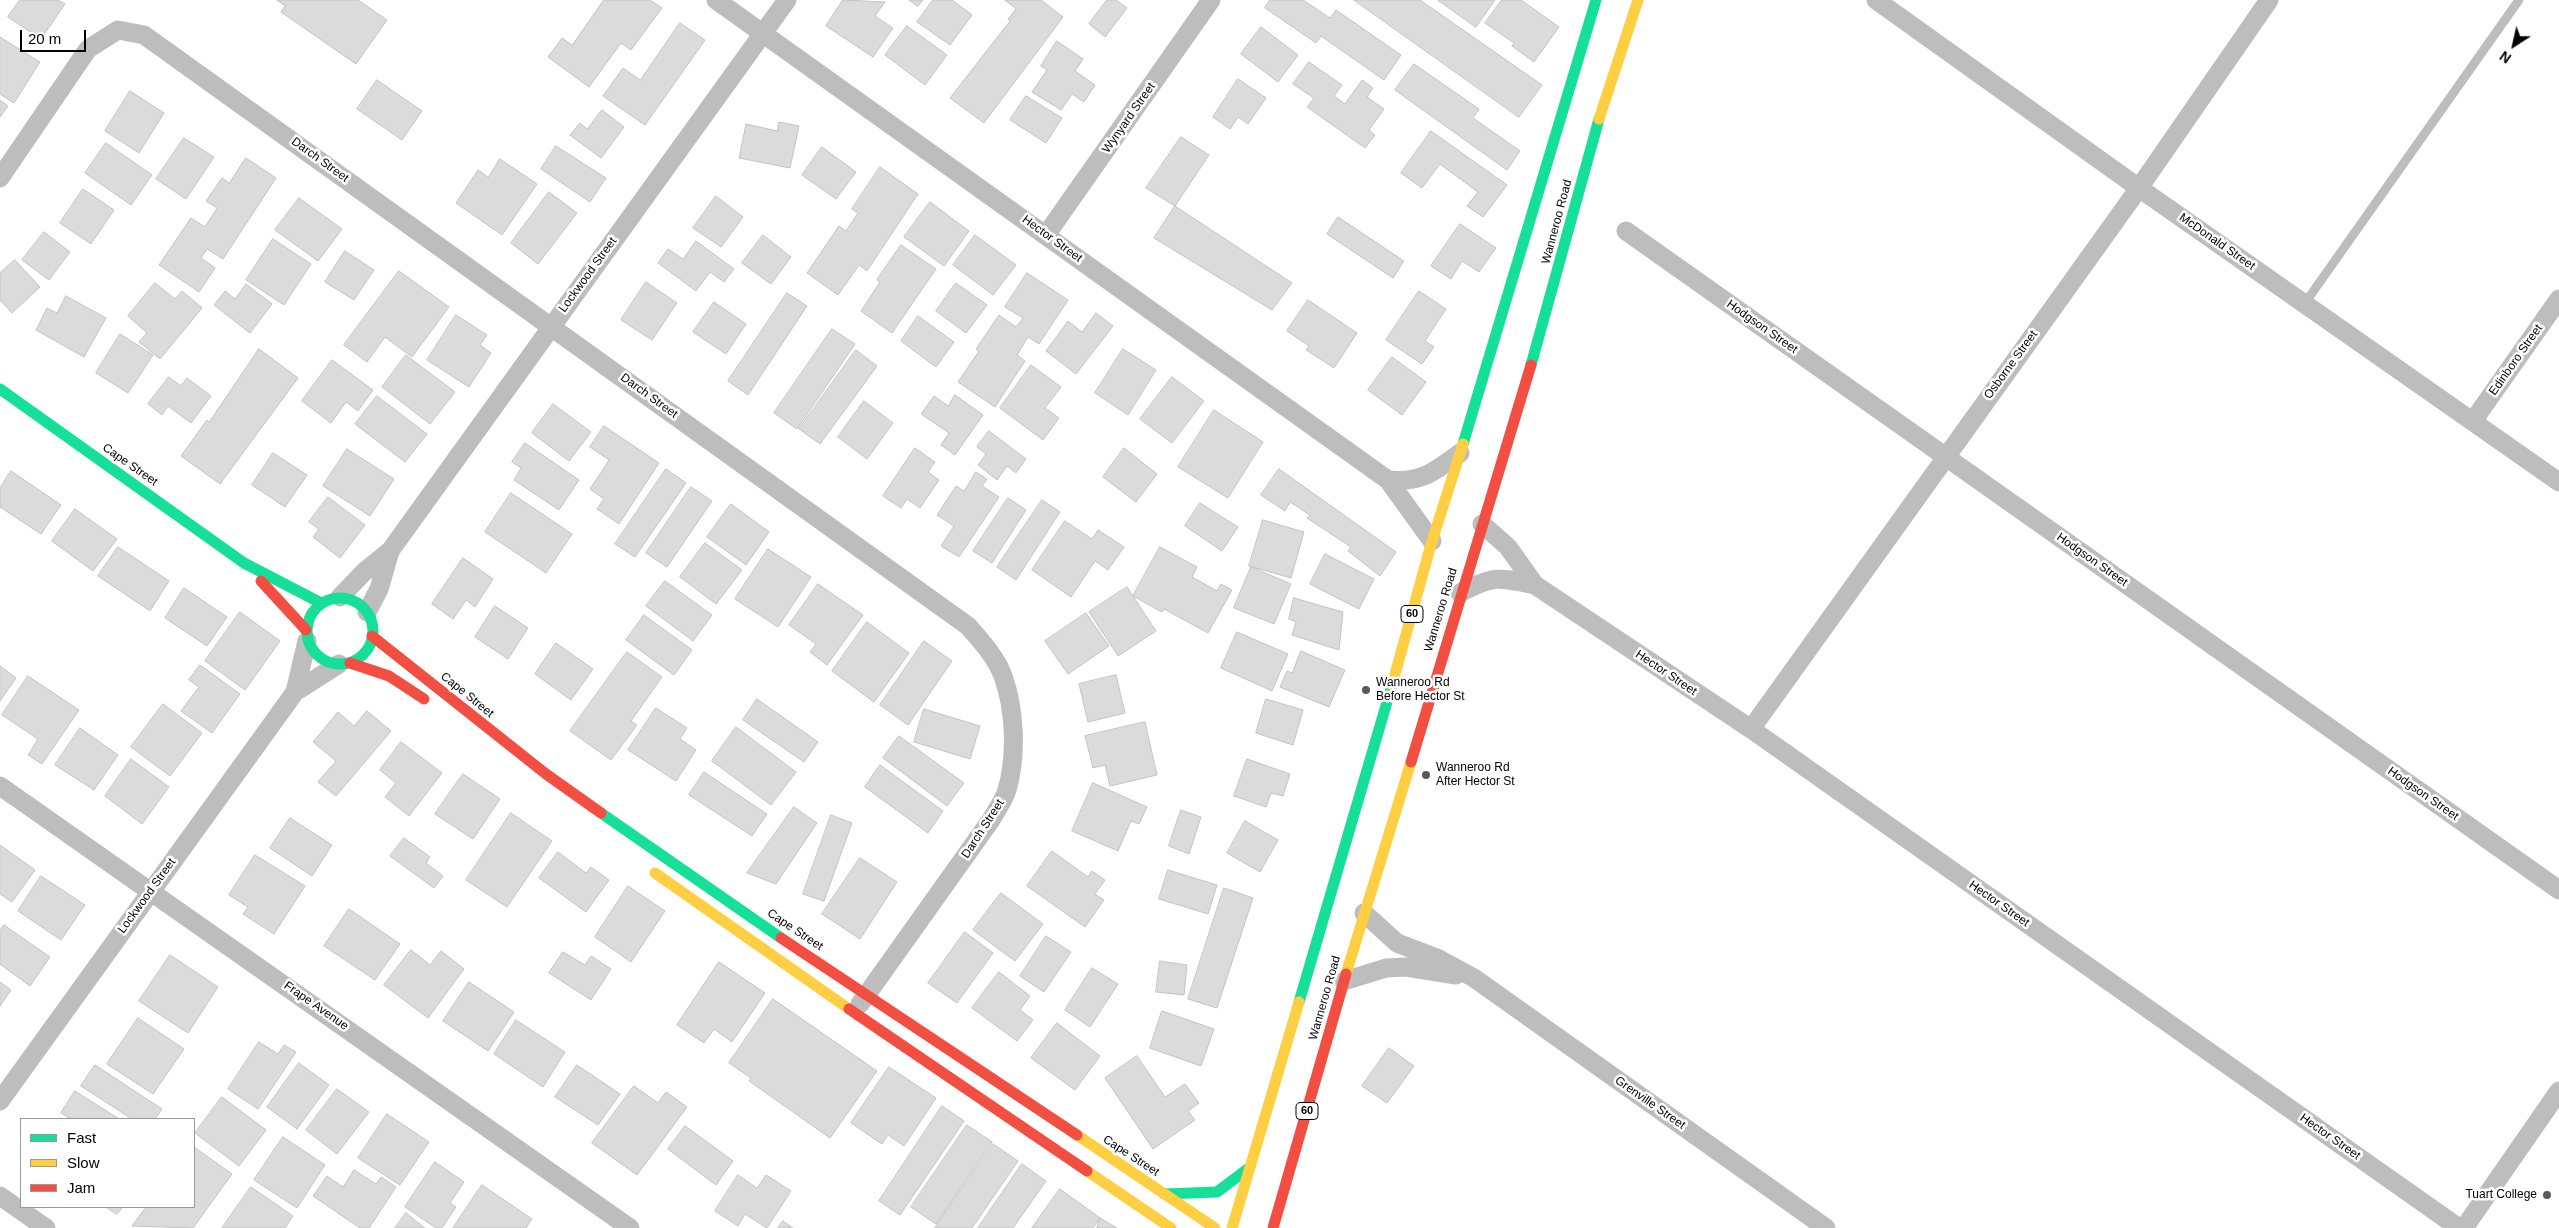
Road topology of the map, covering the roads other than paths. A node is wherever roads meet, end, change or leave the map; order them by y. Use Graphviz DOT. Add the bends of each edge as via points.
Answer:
graph roads {
  1 [pos="716,0"];
  2 [pos="787,0"];
  3 [pos="1211,0"];
  4 [pos="1596,0"];
  5 [pos="1638,0"];
  6 [pos="1876,0"];
  7 [pos="2269,0"];
  8 [pos="2519,0"];
  9 [pos="763,34"];
  10 [pos="0,178"];
  11 [pos="2139,188"];
  12 [pos="1626,231"];
  13 [pos="1046,235"];
  14 [pos="2559,299"];
  15 [pos="2305,303"];
  16 [pos="551,325"];
  17 [pos="0,389"];
  18 [pos="2473,421"];
  19 [pos="1460,453"];
  20 [pos="1946,456"];
  21 [pos="1388,480"];
  22 [pos="2559,482"];
  23 [pos="1482,524"];
  24 [pos="1432,541"];
  25 [pos="390,551"];
  26 [pos="244,563"];
  27 [pos="1535,585"];
  28 [pos="1460,593"];
  29 [pos="340,597"];
  30 [pos="321,603"];
  31 [pos="367,612"];
  32 [pos="307,635"];
  33 [pos="372,636"];
  34 [pos="344,664"];
  35 [pos="295,692"];
  36 [pos="435,708"];
  37 [pos="1751,729"];
  38 [pos="0,786"];
  39 [pos="643,864"];
  40 [pos="151,890"];
  41 [pos="2559,890"];
  42 [pos="1364,913"];
  43 [pos="1474,978"];
  44 [pos="1344,981"];
  45 [pos="866,995"];
  46 [pos="854,1013"];
  47 [pos="2559,1091"];
  48 [pos="0,1100"];
  49 [pos="1249,1168"];
  50 [pos="1164,1194"];
  51 [pos="0,1196"];
  52 [pos="46,1228"];
  53 [pos="630,1228"];
  54 [pos="1171,1228"];
  55 [pos="1215,1228"];
  56 [pos="1232,1228"];
  57 [pos="1273,1228"];
  58 [pos="1826,1228"];
  59 [pos="2459,1228"];
  60 [pos="2464,1228"];
  1 -- 9 [label="street, Hector Street"];
  2 -- 9 [label="street, Lockwood Street"];
  3 -- 13 [label="street, Wynyard Street"];
  4 -- 19 [label="main road, Wanneroo Road / 60"];
  5 -- 23 [label="main road, Wanneroo Road / 60" via="1602,107 1538,342"];
  6 -- 11 [label="street, McDonald Street"];
  7 -- 11 [label="street, Osborne Street"];
  8 -- 15 [label="lane"];
  9 -- 13 [label="street, Hector Street"];
  9 -- 16 [label="street, Lockwood Street"];
  10 -- 16 [label="street, Darch Street" via="88,49 118,30 144,35"];
  11 -- 15 [label="street, McDonald Street"];
  11 -- 20 [label="street, Osborne Street"];
  12 -- 20 [label="street, Hodgson Street"];
  13 -- 21 [label="street, Hector Street"];
  14 -- 18 [label="street, Edinboro Street"];
  15 -- 18 [label="street, McDonald Street"];
  16 -- 25 [label="street, Lockwood Street"];
  16 -- 45 [label="street, Darch Street" via="968,626 989,651 1003,676 1012,738 1012,765 1006,792 991,820"];
  17 -- 26 [label="main road, Cape Street"];
  18 -- 22 [label="street, McDonald Street"];
  19 -- 21 [label="street" via="1428,476 1405,481"];
  19 -- 24 [label="main road, Wanneroo Road / 60"];
  20 -- 37 [label="street, Osborne Street"];
  20 -- 41 [label="street, Hodgson Street"];
  21 -- 24 [label="street, Hector Street"];
  23 -- 27 [label="street, Hector Street" via="1508,547"];
  23 -- 28 [label="main road, Wanneroo Road / 60"];
  24 -- 49 [label="main road, Wanneroo Road / 60"];
  25 -- 29 [label="street, Lockwood Street"];
  25 -- 31 [label="street, Lockwood Street" via="379,589"];
  26 -- 30 [label="main road, Cape Street"];
  26 -- 32 [label="main road, Cape Street"];
  27 -- 28 [label="street, Hector Street" via="1500,577"];
  27 -- 37 [label="street, Hector Street"];
  28 -- 42 [label="main road, Wanneroo Road / 60"];
  29 -- 30 [label="main road"];
  29 -- 31 [label="main road" via="351,599"];
  30 -- 32 [label="main road" via="313,610"];
  31 -- 33 [label="main road" via="372,621"];
  32 -- 34 [label="main road" via="320,658"];
  32 -- 35 [label="street, Lockwood Street"];
  33 -- 34 [label="main road" via="367,651"];
  33 -- 45 [label="main road, Cape Street" via="546,774"];
  34 -- 35 [label="street, Lockwood Street"];
  34 -- 36 [label="main road" via="375,667 401,681"];
  35 -- 40 [label="street, Lockwood Street"];
  37 -- 59 [label="street, Hector Street"];
  38 -- 40 [label="street, Frape Avenue"];
  39 -- 46 [label="main road"];
  40 -- 48 [label="street, Lockwood Street"];
  40 -- 53 [label="street, Frape Avenue"];
  42 -- 43 [label="street, Grenville Street" via="1397,943 1439,959"];
  42 -- 44 [label="main road, Wanneroo Road / 60"];
  43 -- 44 [label="street, Grenville Street" via="1406,967 1386,968"];
  43 -- 58 [label="street, Grenville Street"];
  44 -- 57 [label="main road, Wanneroo Road / 60"];
  45 -- 46 [label="street, Darch Street"];
  45 -- 50 [label="main road, Cape Street"];
  46 -- 54 [label="main road"];
  47 -- 60 [label="street"];
  49 -- 50 [label="main road" via="1217,1192"];
  49 -- 56 [label="main road, Wanneroo Road / 60"];
  50 -- 55 [label="main road, Cape Street"];
  51 -- 52 [label="street"];
}
